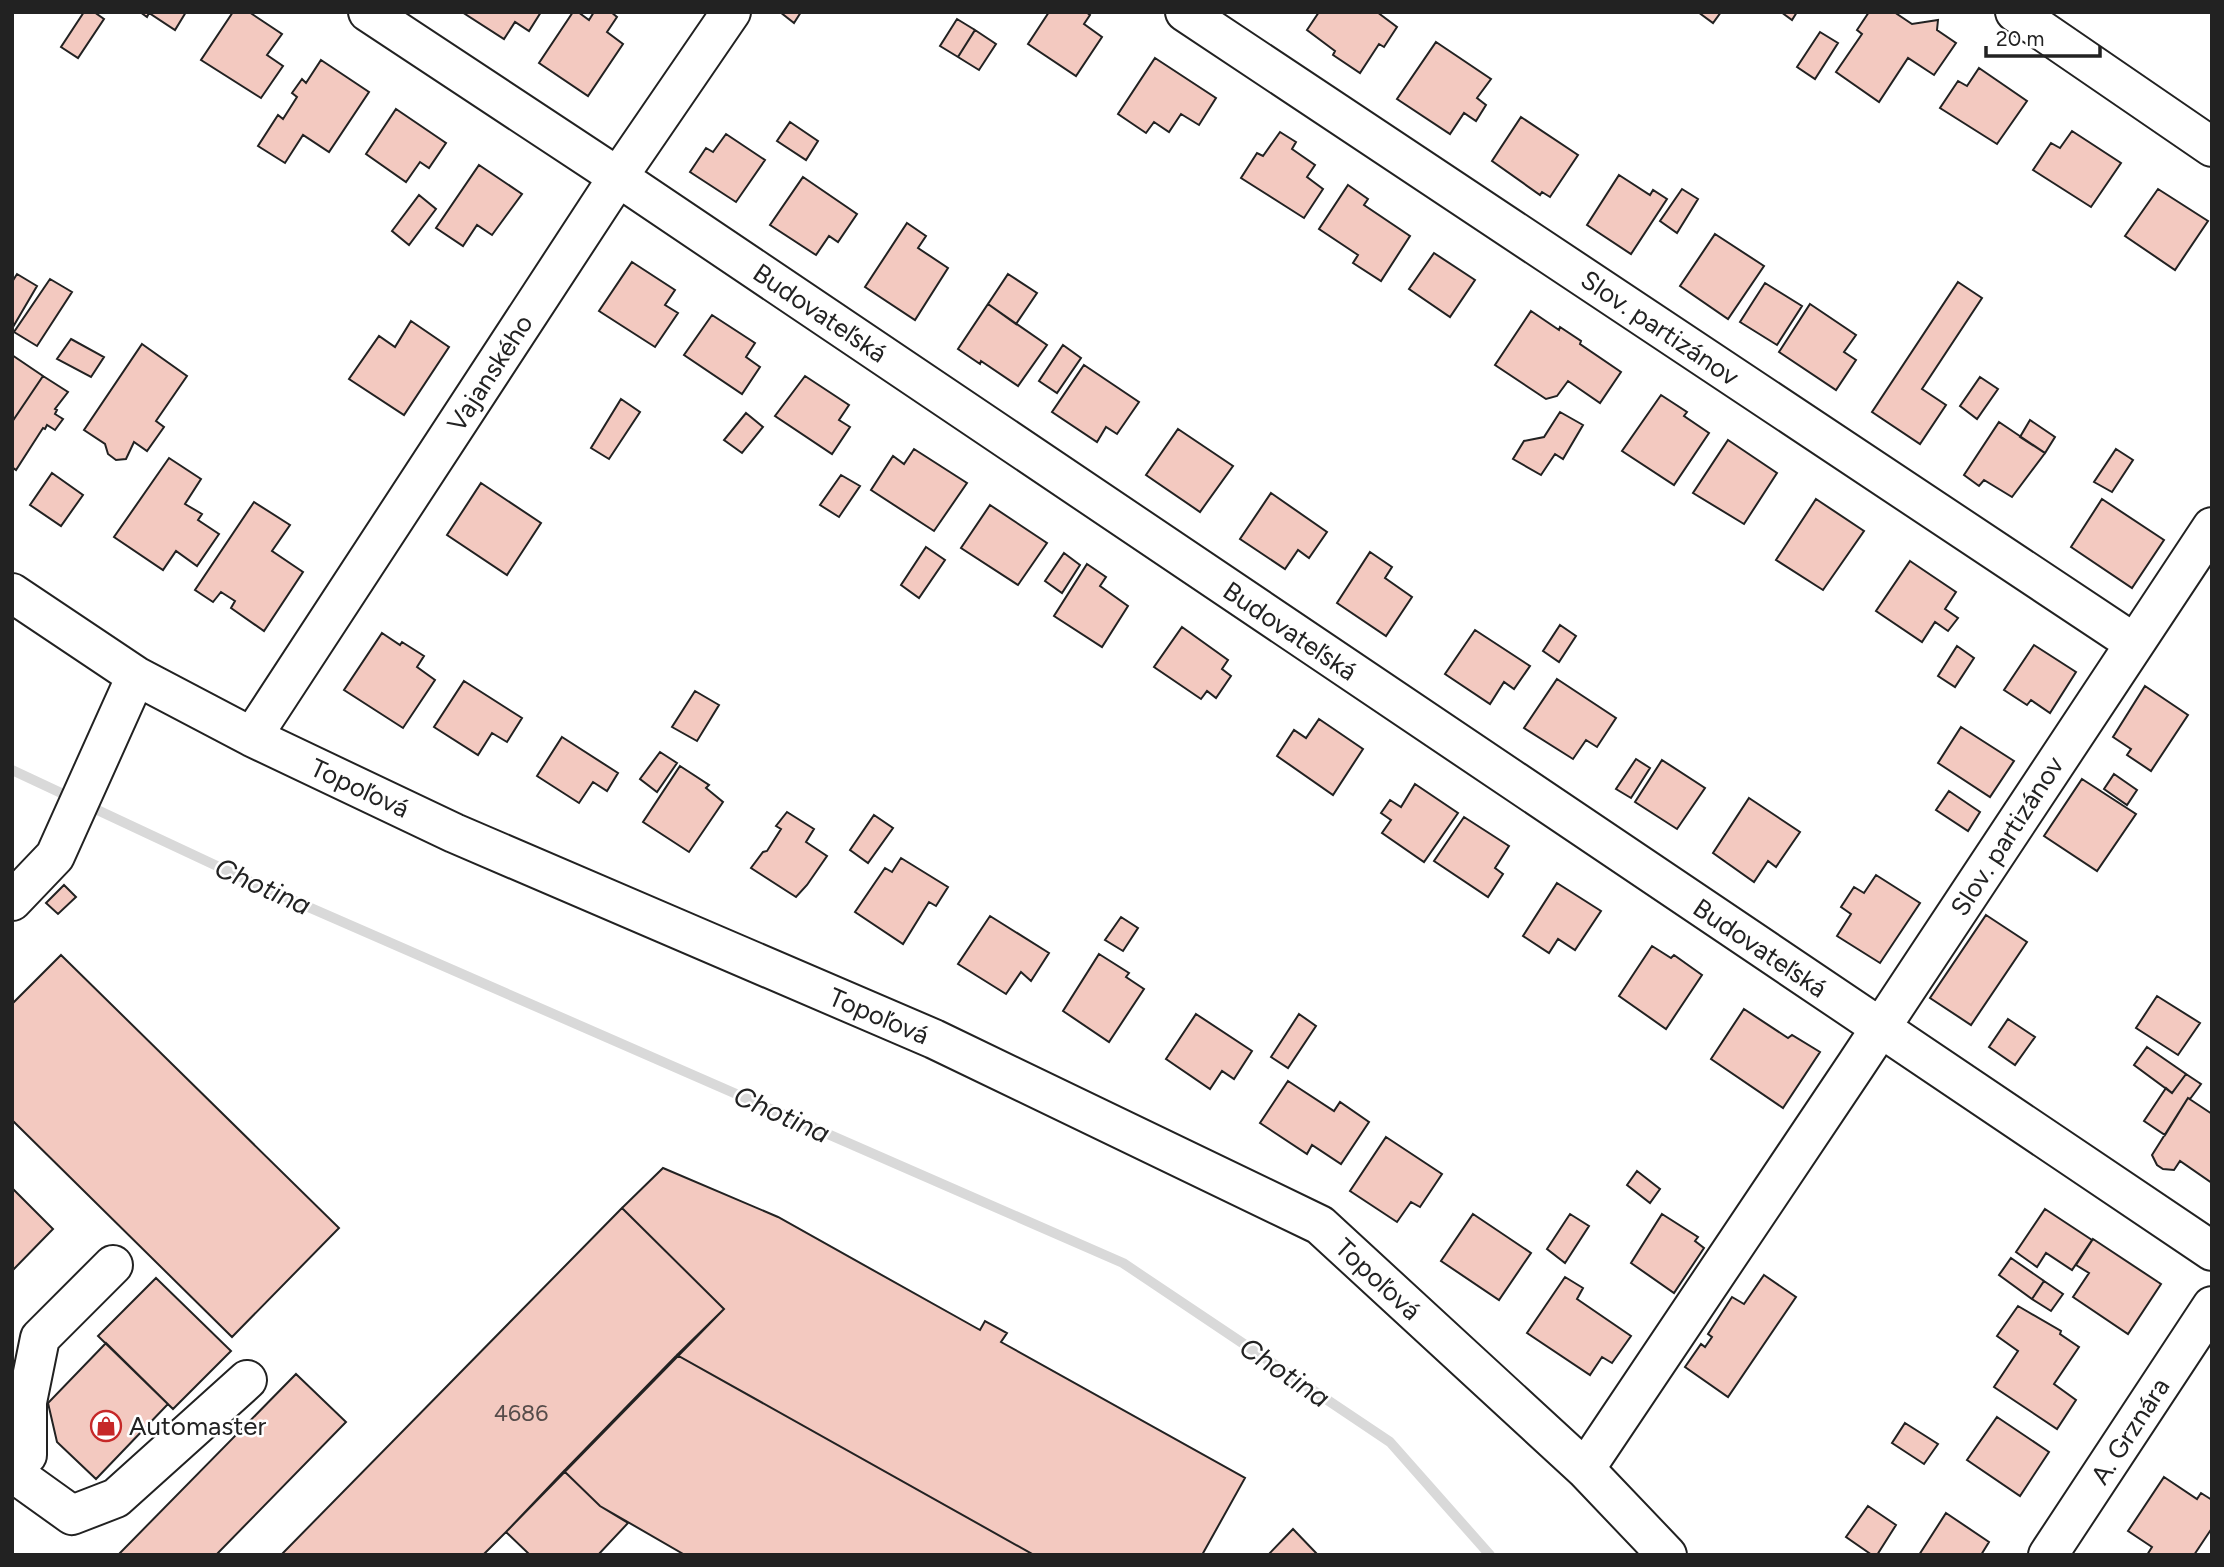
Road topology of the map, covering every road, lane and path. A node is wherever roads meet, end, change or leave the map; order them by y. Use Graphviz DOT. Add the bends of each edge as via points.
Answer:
graph roads {
  1 [pos="368,12"];
  2 [pos="731,12"];
  3 [pos="1185,12"];
  4 [pos="2015,12"];
  5 [pos="2212,147"];
  6 [pos="618,177"];
  7 [pos="2212,527"];
  8 [pos="12,593"];
  9 [pos="2134,643"];
  10 [pos="136,676"];
  11 [pos="251,737"];
  12 [pos="12,901"];
  13 [pos="1880,1030"];
  14 [pos="2212,1251"];
  15 [pos="113,1265"];
  16 [pos="2212,1306"];
  17 [pos="247,1380"];
  18 [pos="1585,1469"];
  19 [pos="12,1471"];
  20 [pos="1667,1555"];
  21 [pos="2048,1555"];
  1 -- 6 [label="street, Budovateľská"];
  2 -- 6 [label="street, Vajanského"];
  3 -- 9 [label="street, Slov. partizánov"];
  4 -- 5 [label="street"];
  6 -- 11 [label="street, Vajanského"];
  6 -- 13 [label="street, Budovateľská"];
  7 -- 9 [label="street, Slov. partizánov"];
  8 -- 10 [label="street, Topoľová"];
  9 -- 13 [label="street, Slov. partizánov"];
  10 -- 11 [label="street, Topoľová"];
  10 -- 12 [label="street" via="55,856"];
  11 -- 18 [label="street, Topoľová" via="454,833 934,1039 1320,1226"];
  13 -- 14 [label="street, Budovateľská"];
  13 -- 18 [label="street, Slov. partizánov"];
  15 -- 19 [label="street" via="40,1338 27,1402 27,1455"];
  16 -- 21 [label="street, A. Grznára"];
  17 -- 19 [label="street" via="116,1498 72,1515"];
  18 -- 20 [label="street, Topoľová"];
}
